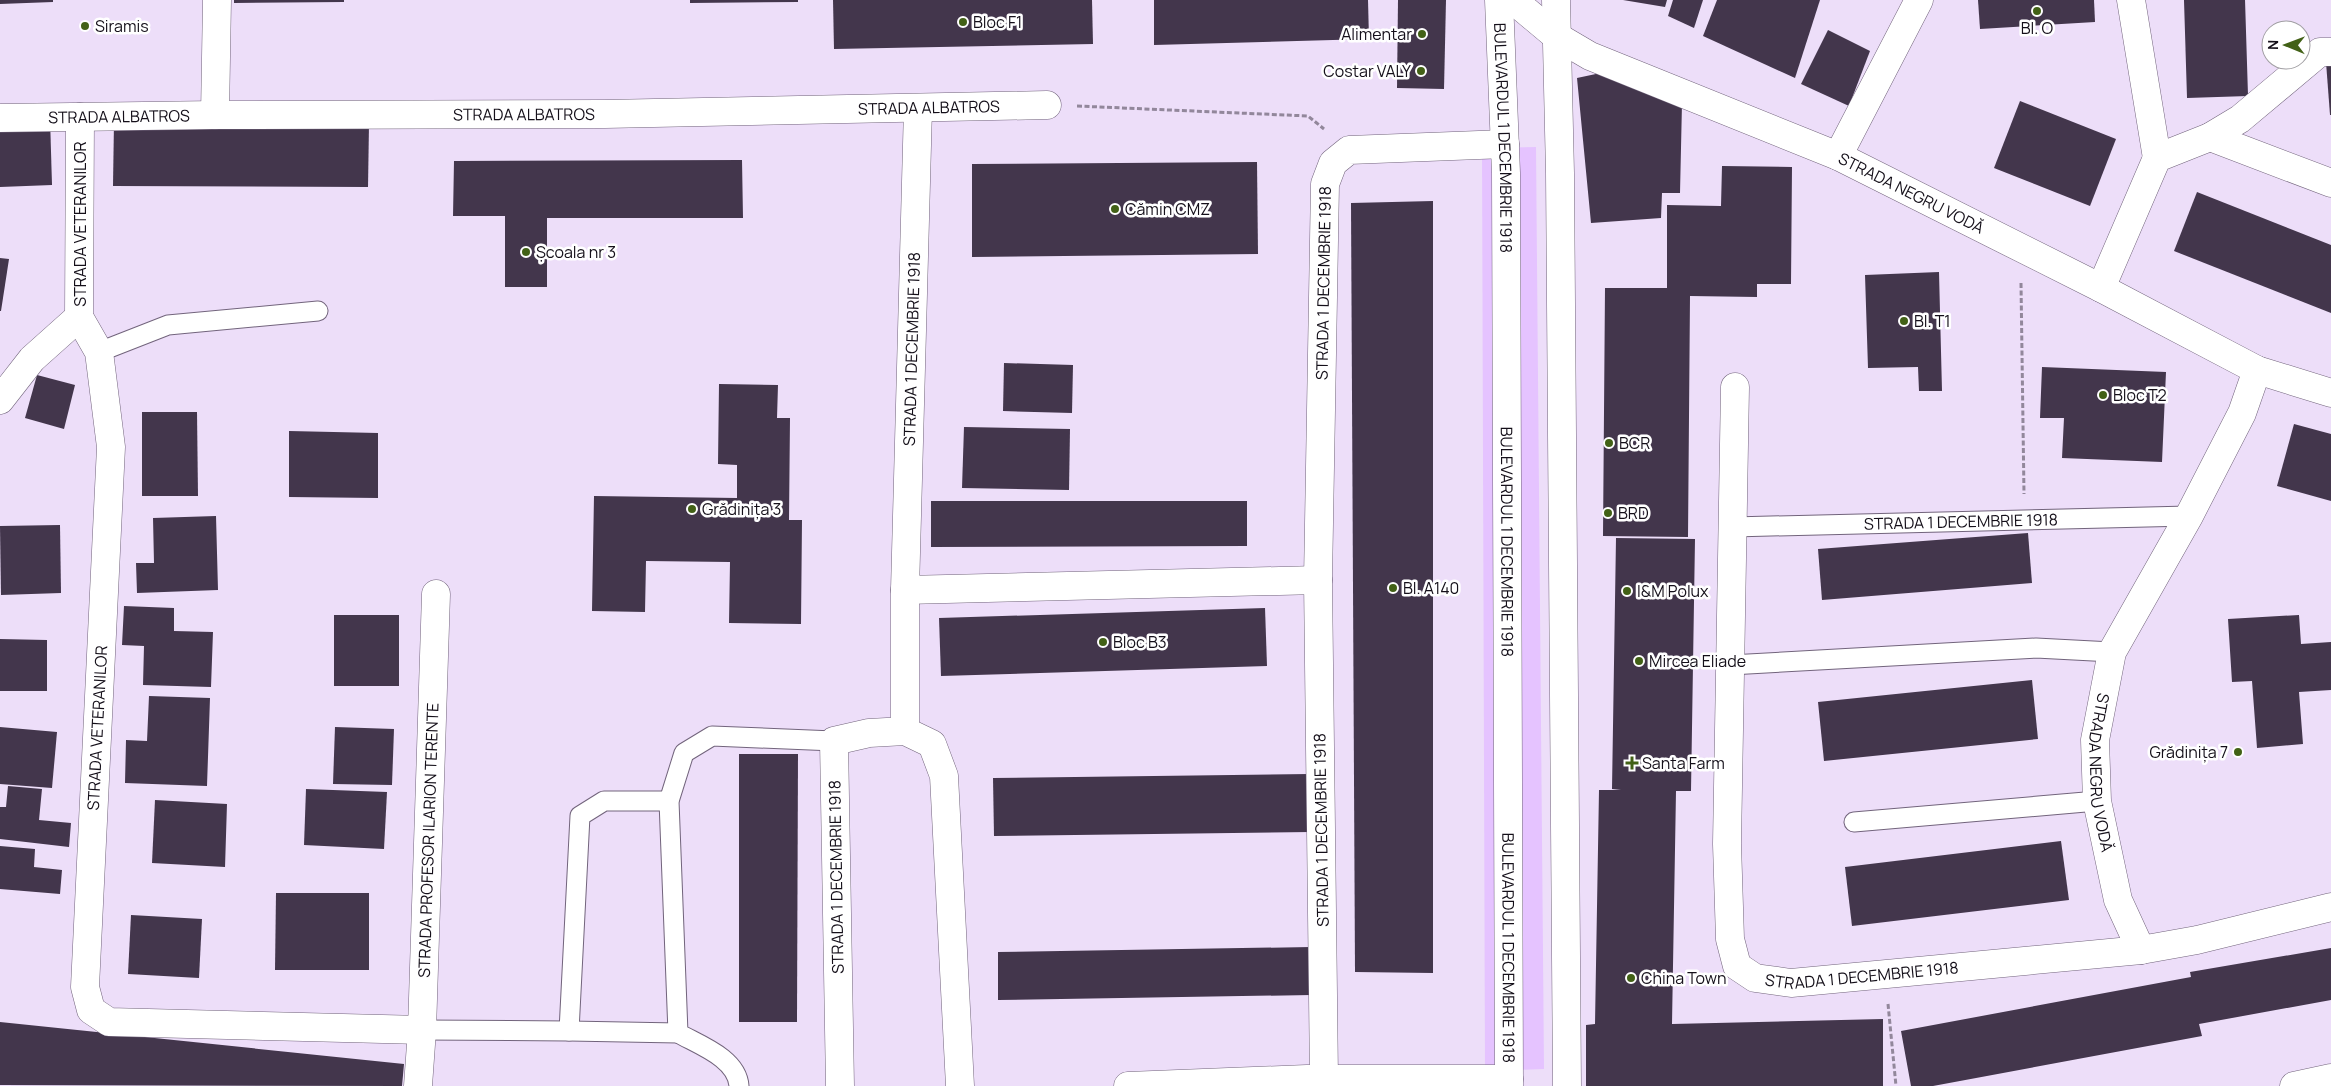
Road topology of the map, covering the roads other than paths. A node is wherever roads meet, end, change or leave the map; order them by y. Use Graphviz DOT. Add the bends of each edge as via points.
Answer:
graph roads {
  1 [pos="217,0"];
  2 [pos="1499,0"];
  3 [pos="1513,0"];
  4 [pos="1556,0"];
  5 [pos="1919,0"];
  6 [pos="2131,0"];
  7 [pos="1556,36"];
  8 [pos="2331,52"];
  9 [pos="1047,105"];
  10 [pos="918,108"];
  11 [pos="216,115"];
  12 [pos="80,116"];
  13 [pos="0,118"];
  14 [pos="2210,137"];
  15 [pos="1505,144"];
  16 [pos="1838,156"];
  17 [pos="2157,158"];
  18 [pos="2331,183"];
  19 [pos="2102,288"];
  20 [pos="318,311"];
  21 [pos="79,317"];
  22 [pos="99,352"];
  23 [pos="2258,370"];
  24 [pos="1735,386"];
  25 [pos="2331,392"];
  26 [pos="0,400"];
  27 [pos="2189,516"];
  28 [pos="1733,527"];
  29 [pos="1318,580"];
  30 [pos="905,590"];
  31 [pos="436,594"];
  32 [pos="2112,652"];
  33 [pos="1730,665"];
  34 [pos="905,731"];
  35 [pos="834,741"];
  36 [pos="669,801"];
  37 [pos="2097,801"];
  38 [pos="1854,822"];
  39 [pos="2331,907"];
  40 [pos="2141,950"];
  41 [pos="422,1030"];
  42 [pos="569,1031"];
  43 [pos="678,1033"];
  44 [pos="2331,1078"];
  45 [pos="1324,1079"];
  46 [pos="1509,1083"];
  47 [pos="418,1086"];
  48 [pos="739,1086"];
  49 [pos="840,1086"];
  50 [pos="960,1086"];
  51 [pos="1128,1086"];
  52 [pos="1567,1086"];
  53 [pos="2294,1086"];
  1 -- 11 [label="street"];
  2 -- 15 [label="street, BULEVARDUL 1 DECEMBRIE 1918"];
  3 -- 7 [label="street, STRADA NEGRU VODĂ"];
  4 -- 7 [label="street"];
  5 -- 16 [label="street"];
  6 -- 17 [label="street"];
  7 -- 16 [label="street, STRADA NEGRU VODĂ" via="1590,56"];
  7 -- 52 [label="street" via="1561,183"];
  8 -- 14 [label="street" via="2320,52 2240,119"];
  9 -- 10 [label="street, STRADA ALBATROS"];
  10 -- 11 [label="street, STRADA ALBATROS" via="604,114"];
  10 -- 30 [label="street, STRADA 1 DECEMBRIE 1918"];
  11 -- 12 [label="street, STRADA ALBATROS"];
  12 -- 13 [label="street, STRADA ALBATROS"];
  12 -- 21 [label="street, STRADA VETERANILOR"];
  14 -- 17 [label="street"];
  14 -- 18 [label="street"];
  15 -- 29 [label="street, STRADA 1 DECEMBRIE 1918" via="1349,150 1333,163 1325,184"];
  15 -- 46 [label="street, BULEVARDUL 1 DECEMBRIE 1918"];
  16 -- 19 [label="street, STRADA NEGRU VODĂ"];
  17 -- 19 [label="street"];
  19 -- 23 [label="street, STRADA NEGRU VODĂ"];
  20 -- 22 [label="lane" via="168,325"];
  21 -- 22 [label="street, STRADA VETERANILOR"];
  21 -- 26 [label="street" via="32,359"];
  22 -- 41 [label="street, STRADA VETERANILOR" via="110,447 85,987 91,1010 109,1022"];
  23 -- 25 [label="street, STRADA NEGRU VODĂ"];
  23 -- 27 [label="street, STRADA NEGRU VODĂ" via="2242,413"];
  24 -- 28 [label="street, STRADA 1 DECEMBRIE 1918"];
  27 -- 28 [label="lane, STRADA 1 DECEMBRIE 1918"];
  27 -- 32 [label="street, STRADA NEGRU VODĂ"];
  28 -- 33 [label="street, STRADA 1 DECEMBRIE 1918"];
  29 -- 30 [label="street"];
  29 -- 45 [label="street, STRADA 1 DECEMBRIE 1918"];
  30 -- 34 [label="street, STRADA 1 DECEMBRIE 1918"];
  31 -- 41 [label="street, STRADA PROFESOR ILARION TERENTE"];
  32 -- 33 [label="lane" via="2036,648"];
  32 -- 37 [label="street, STRADA NEGRU VODĂ" via="2095,740"];
  33 -- 40 [label="street, STRADA 1 DECEMBRIE 1918" via="1727,844 1730,939 1737,966 1755,978 1791,983"];
  34 -- 35 [label="street" via="869,733"];
  34 -- 50 [label="street" via="932,744 944,776"];
  35 -- 36 [label="lane" via="712,736 684,752"];
  35 -- 49 [label="street, STRADA 1 DECEMBRIE 1918"];
  36 -- 42 [label="lane" via="604,800 580,816"];
  36 -- 43 [label="lane"];
  37 -- 38 [label="lane"];
  37 -- 40 [label="street, STRADA NEGRU VODĂ" via="2118,900"];
  39 -- 40 [label="street" via="2197,940"];
  41 -- 42 [label="lane"];
  41 -- 47 [label="street, STRADA PROFESOR ILARION TERENTE"];
  42 -- 43 [label="lane"];
  43 -- 48 [label="lane" via="726,1060 739,1078"];
  44 -- 53 [label="street"];
  45 -- 46 [label="street"];
  45 -- 51 [label="street"];
}
